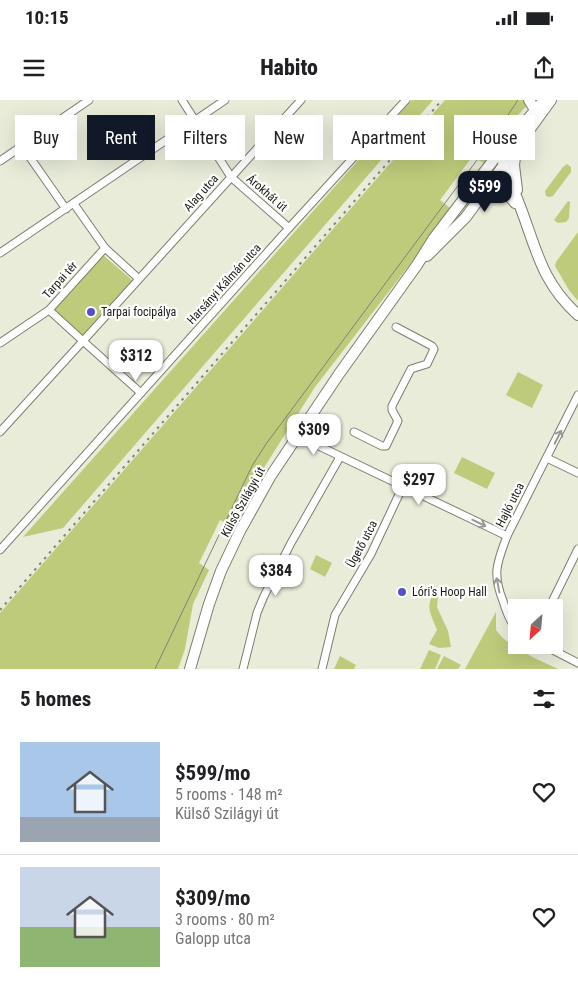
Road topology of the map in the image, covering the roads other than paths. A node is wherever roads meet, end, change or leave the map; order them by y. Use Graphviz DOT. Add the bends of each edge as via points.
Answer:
graph roads {
  1 [pos="89,100"];
  2 [pos="182,100"];
  3 [pos="226,100"];
  4 [pos="301,100"];
  5 [pos="406,100"];
  6 [pos="528,100"];
  7 [pos="544,100"];
  8 [pos="551,100"];
  9 [pos="67,115"];
  10 [pos="192,115"];
  11 [pos="203,115"];
  12 [pos="530,115"];
  13 [pos="534,115"];
  14 [pos="535,115"];
  15 [pos="165,141"];
  16 [pos="15,151"];
  17 [pos="32,160"];
  18 [pos="220,160"];
  19 [pos="493,160"];
  20 [pos="504,160"];
  21 [pos="509,160"];
  22 [pos="515,160"];
  23 [pos="0,161"];
  24 [pos="486,169"];
  25 [pos="503,169"];
  26 [pos="231,177"];
  27 [pos="483,194"];
  28 [pos="518,201"];
  29 [pos="74,204"];
  30 [pos="66,209"];
  31 [pos="523,216"];
  32 [pos="289,228"];
  33 [pos="105,248"];
  34 [pos="0,253"];
  35 [pos="417,265"];
  36 [pos="139,279"];
  37 [pos="49,310"];
  38 [pos="578,315"];
  39 [pos="396,327"];
  40 [pos="83,341"];
  41 [pos="0,343"];
  42 [pos="141,393"];
  43 [pos="578,395"];
  44 [pos="0,432"];
  45 [pos="354,432"];
  46 [pos="298,436"];
  47 [pos="340,457"];
  48 [pos="547,458"];
  49 [pos="578,473"];
  50 [pos="403,486"];
  51 [pos="507,536"];
  52 [pos="578,549"];
  53 [pos="0,550"];
  54 [pos="553,599"];
  55 [pos="508,617"];
  56 [pos="560,654"];
  57 [pos="578,663"];
  58 [pos="190,669"];
  59 [pos="242,669"];
  60 [pos="322,669"];
  1 -- 9 [label="street"];
  2 -- 10 [label="street, Árokhát út"];
  3 -- 11 [label="street"];
  4 -- 26 [label="street, Alag utca"];
  5 -- 32 [label="street, Harsányi Kálmán utca"];
  6 -- 12 [label="street"];
  7 -- 13 [label="street, Külső Szilágyi út"];
  8 -- 14 [label="street, Külső Szilágyi út"];
  15 -- 29 [label="street"];
  16 -- 23 [label="street"];
  17 -- 30 [label="street"];
  18 -- 26 [label="street, Árokhát út"];
  19 -- 24 [label="street, Külső Szilágyi út"];
  20 -- 25 [label="street"];
  21 -- 25 [label="street, Külső Szilágyi út"];
  22 -- 28 [label="street"];
  24 -- 25 [label="street" via="494,166"];
  24 -- 35 [label="street, Külső Szilágyi út"];
  25 -- 27 [label="street, Külső Szilágyi út"];
  25 -- 28 [label="street"];
  26 -- 32 [label="street, Árokhát út"];
  26 -- 36 [label="street, Alag utca"];
  27 -- 31 [label="street" via="494,188 505,191"];
  27 -- 35 [label="street, Külső Szilágyi út" via="457,227"];
  28 -- 31 [label="street"];
  29 -- 30 [label="street"];
  29 -- 33 [label="street"];
  30 -- 34 [label="street"];
  31 -- 38 [label="street" via="544,273 559,296"];
  32 -- 42 [label="street, Harsányi Kálmán utca"];
  33 -- 36 [label="street"];
  33 -- 37 [label="street, Tarpai tér"];
  35 -- 46 [label="street, Külső Szilágyi út"];
  36 -- 40 [label="street"];
  37 -- 40 [label="street, Tarpai tér"];
  37 -- 41 [label="street"];
  39 -- 45 [label="street" via="434,349 427,364 411,369 392,406 398,421 386,446"];
  40 -- 42 [label="street, Tarpai tér"];
  40 -- 44 [label="street"];
  42 -- 53 [label="street, Harsányi Kálmán utca"];
  48 -- 43 [label="street, Hajló utca, one-way"];
  46 -- 47 [label="street"];
  46 -- 58 [label="street, Külső Szilágyi út" via="236,539 215,586"];
  47 -- 50 [label="street"];
  47 -- 59 [label="street" via="290,543 264,596"];
  48 -- 49 [label="street"];
  48 -- 51 [label="street, Hajló utca"];
  50 -- 51 [label="street, one-way"];
  50 -- 60 [label="street, Ügető utca" via="371,554 337,610"];
  55 -- 51 [label="street, Hajló utca, one-way" via="497,586 496,568"];
  52 -- 54 [label="street"];
  56 -- 57 [label="street"];
}
